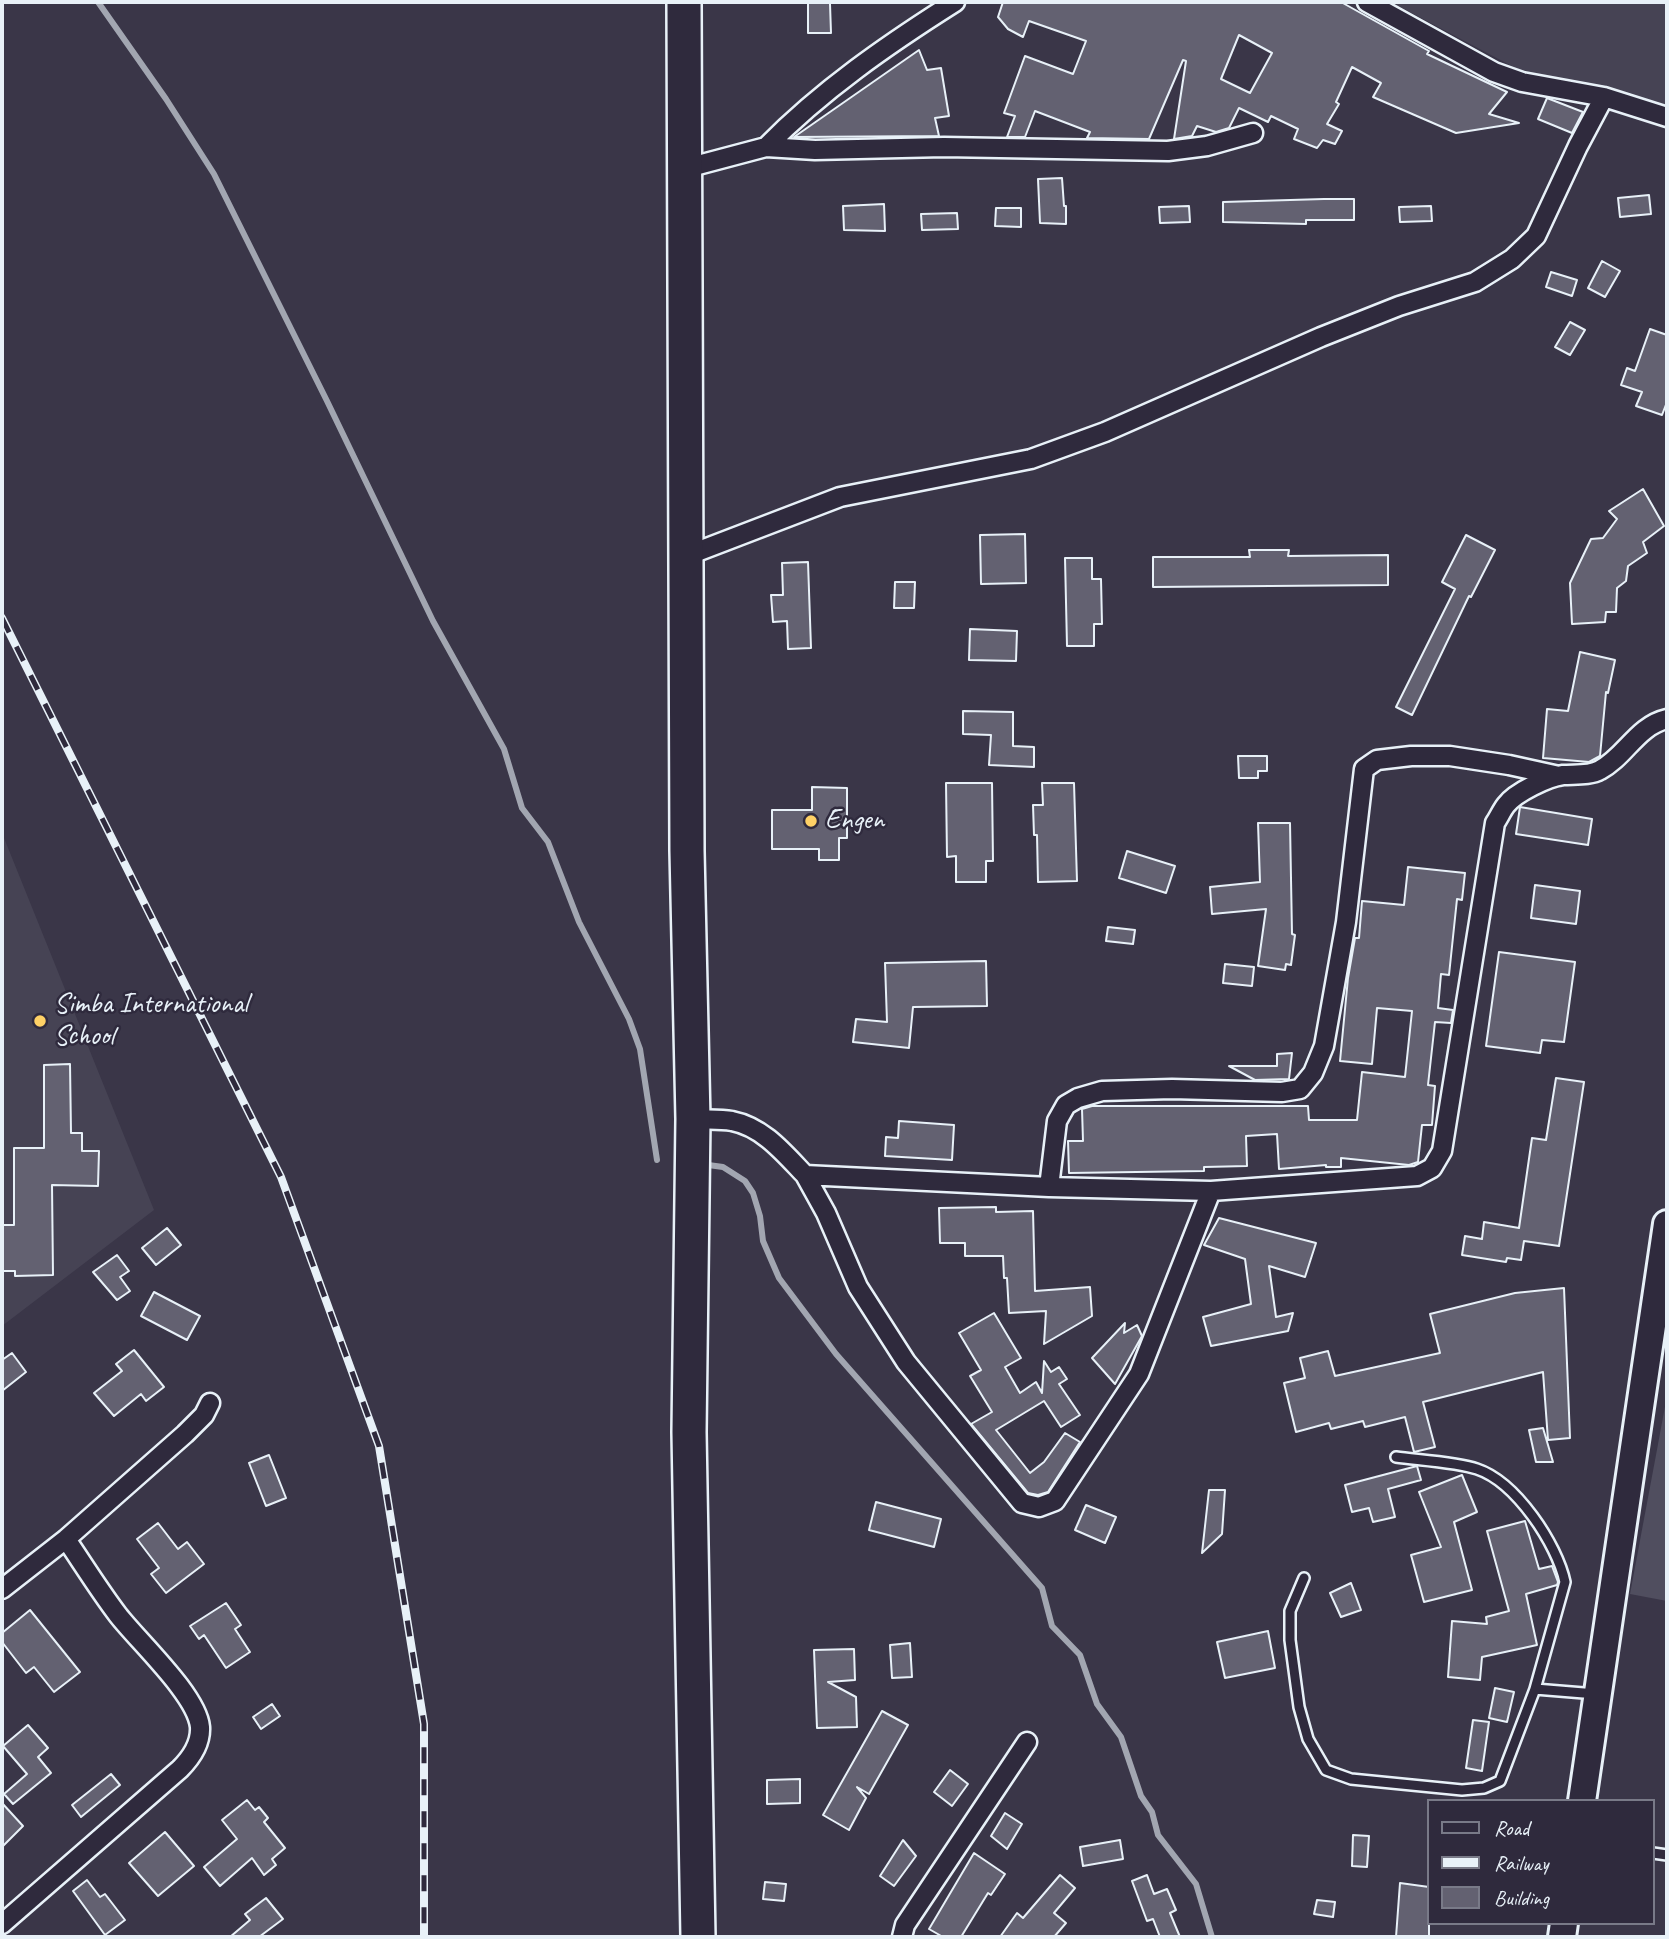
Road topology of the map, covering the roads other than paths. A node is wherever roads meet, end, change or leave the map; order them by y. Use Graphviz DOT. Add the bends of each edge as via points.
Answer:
graph roads {
  1 [pos="684,2"];
  2 [pos="954,2"];
  3 [pos="1367,2"];
  4 [pos="1604,97"];
  5 [pos="1667,117"];
  6 [pos="1254,133"];
  7 [pos="766,147"];
  8 [pos="684,169"];
  9 [pos="686,556"];
  10 [pos="1667,719"];
  11 [pos="1559,776"];
  12 [pos="693,1119"];
  13 [pos="805,1175"];
  14 [pos="1049,1187"];
  15 [pos="1211,1191"];
  16 [pos="1667,1224"];
  17 [pos="209,1403"];
  18 [pos="1396,1457"];
  19 [pos="66,1539"];
  20 [pos="1304,1578"];
  21 [pos="2,1590"];
  22 [pos="1535,1689"];
  23 [pos="1597,1695"];
  24 [pos="1027,1742"];
  25 [pos="1582,1799"];
  26 [pos="2,1924"];
  27 [pos="698,1937"];
  28 [pos="902,1937"];
  1 -- 8 [label="highway"];
  2 -- 7 [label="street" via="876,54 800,113"];
  3 -- 4 [label="street" via="1494,72 1521,82"];
  4 -- 5 [label="street"];
  4 -- 9 [label="street" via="1536,236 1512,259 1475,282 1321,337 1105,432 1031,459 840,497"];
  6 -- 7 [label="street" via="1168,151"];
  7 -- 8 [label="street"];
  8 -- 9 [label="highway"];
  9 -- 12 [label="highway"];
  10 -- 11 [label="street" via="1637,735 1616,760 1597,772"];
  11 -- 14 [label="street" via="1450,756 1377,760 1364,769 1346,922 1324,1046 1313,1073 1300,1088 1282,1092 1102,1091 1078,1098 1066,1105 1057,1121"];
  11 -- 15 [label="street" via="1507,802 1495,823 1442,1151 1432,1168 1417,1177"];
  12 -- 13 [label="street" via="731,1121 754,1128"];
  12 -- 27 [label="highway" via="689,1432"];
  13 -- 14 [label="street"];
  13 -- 15 [label="street" via="858,1287 906,1362 1022,1503 1039,1507 1055,1501 1139,1374"];
  14 -- 15 [label="street"];
  16 -- 23 [label="street"];
  17 -- 19 [label="street" via="185,1434"];
  18 -- 22 [label="lane" via="1478,1469 1509,1489 1530,1512 1561,1566 1564,1582"];
  19 -- 21 [label="street"];
  19 -- 26 [label="street" via="118,1614 187,1698 200,1725 199,1741 180,1769"];
  20 -- 22 [label="lane" via="1290,1611 1290,1640 1298,1707 1308,1739 1326,1770 1351,1779 1484,1788 1500,1781"];
  22 -- 23 [label="lane"];
  23 -- 25 [label="street"];
  24 -- 28 [label="street" via="905,1925"];
}
